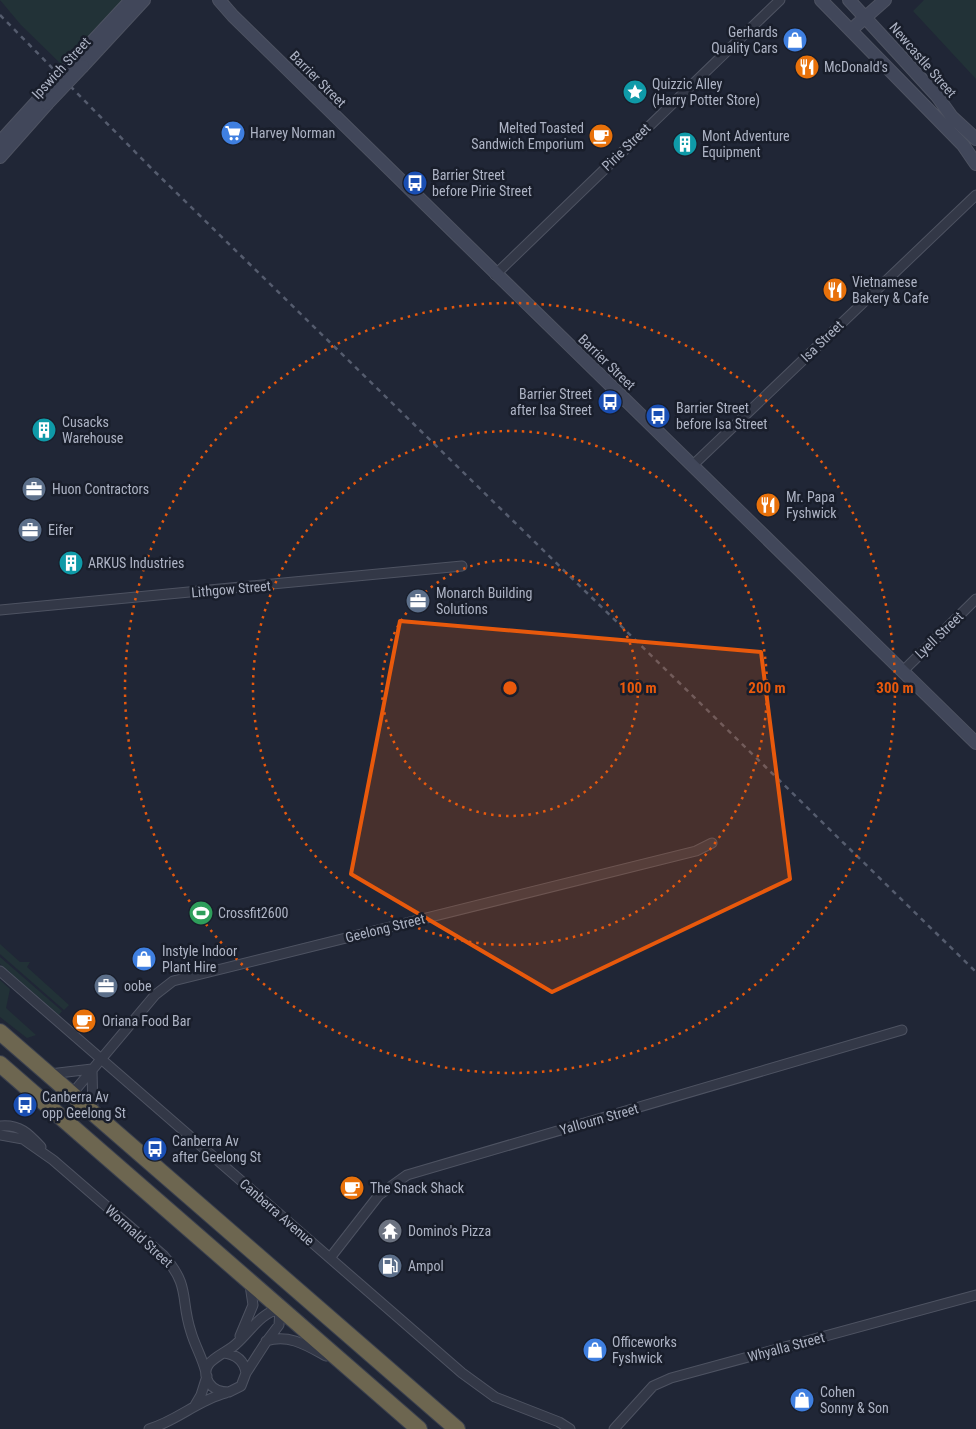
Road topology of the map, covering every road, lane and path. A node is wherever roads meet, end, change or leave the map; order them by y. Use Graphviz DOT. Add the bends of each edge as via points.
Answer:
graph roads {
  1 [pos="212,0"];
  2 [pos="220,0"];
  3 [pos="780,0"];
  4 [pos="821,0"];
  5 [pos="885,0"];
  6 [pos="141,1"];
  7 [pos="857,3"];
  8 [pos="233,16"];
  9 [pos="866,18"];
  10 [pos="847,26"];
  11 [pos="44,101"];
  12 [pos="976,139"];
  13 [pos="0,142"];
  14 [pos="0,157"];
  15 [pos="976,164"];
  16 [pos="975,194"];
  17 [pos="496,275"];
  18 [pos="692,466"];
  19 [pos="462,566"];
  20 [pos="976,599"];
  21 [pos="0,610"];
  22 [pos="902,672"];
  23 [pos="976,743"];
  24 [pos="712,843"];
  25 [pos="0,971"];
  26 [pos="902,1030"];
  27 [pos="0,1032"];
  28 [pos="101,1058"];
  29 [pos="0,1064"];
  30 [pos="92,1069"];
  31 [pos="48,1075"];
  32 [pos="71,1094"];
  33 [pos="38,1097"];
  34 [pos="93,1114"];
  35 [pos="0,1126"];
  36 [pos="79,1133"];
  37 [pos="0,1135"];
  38 [pos="53,1160"];
  39 [pos="231,1233"];
  40 [pos="330,1258"];
  41 [pos="238,1272"];
  42 [pos="976,1294"];
  43 [pos="280,1309"];
  44 [pos="322,1312"];
  45 [pos="191,1333"];
  46 [pos="266,1342"];
  47 [pos="235,1345"];
  48 [pos="220,1355"];
  49 [pos="348,1368"];
  50 [pos="246,1373"];
  51 [pos="207,1374"];
  52 [pos="229,1392"];
  53 [pos="194,1407"];
  54 [pos="154,1428"];
  55 [pos="419,1429"];
  56 [pos="457,1429"];
  57 [pos="570,1429"];
  58 [pos="614,1429"];
  1 -- 8 [label="street"];
  2 -- 8 [label="street, Barrier Street"];
  3 -- 17 [label="street, Pirie Street"];
  4 -- 10 [label="street, Newcastle Street"];
  5 -- 9 [label="street"];
  6 -- 11 [label="street, Ipswich Street, bridge"];
  7 -- 9 [label="street, Newcastle Street"];
  7 -- 10 [label="street"];
  8 -- 17 [label="street, Barrier Street"];
  9 -- 10 [label="street"];
  9 -- 12 [label="street, Newcastle Street" via="952,118"];
  10 -- 15 [label="street, Newcastle Street" via="963,145"];
  11 -- 13 [label="street, Ipswich Street"];
  11 -- 14 [label="street, Ipswich Street"];
  16 -- 18 [label="street, Isa Street"];
  17 -- 18 [label="street, Barrier Street"];
  18 -- 22 [label="street, Barrier Street"];
  19 -- 21 [label="street, Lithgow Street"];
  20 -- 22 [label="street, Lyell Street"];
  22 -- 23 [label="street, Barrier Street"];
  24 -- 28 [label="street, Geelong Street" via="696,851 173,981 155,995"];
  25 -- 28 [label="street, Canberra Avenue"];
  26 -- 40 [label="street, Yallourn Street" via="407,1175 379,1195"];
  27 -- 31 [label="highway"];
  28 -- 30 [label="street, Geelong Street"];
  28 -- 40 [label="street, Canberra Avenue"];
  29 -- 33 [label="highway"];
  30 -- 31 [label="street"];
  30 -- 32 [label="street, Geelong Street"];
  30 -- 34 [label="street"];
  31 -- 32 [label="highway"];
  32 -- 33 [label="highway" via="50,1101"];
  32 -- 34 [label="highway"];
  32 -- 36 [label="highway" via="68,1116"];
  33 -- 36 [label="highway"];
  34 -- 39 [label="highway"];
  35 -- 38 [label="street, Wormald Street" via="27,1131"];
  36 -- 41 [label="highway"];
  37 -- 38 [label="street, Wormald Street" via="23,1139"];
  38 -- 45 [label="street, Wormald Street" via="175,1269 182,1282"];
  39 -- 43 [label="highway" via="280,1291"];
  39 -- 44 [label="highway"];
  40 -- 57 [label="street, Canberra Avenue" via="483,1390"];
  41 -- 43 [label="highway"];
  41 -- 47 [label="street" via="252,1286 254,1297 243,1332"];
  42 -- 58 [label="street, Whyalla Street" via="671,1378 653,1386"];
  43 -- 44 [label="highway" via="296,1305"];
  43 -- 46 [label="street" via="279,1325"];
  43 -- 47 [label="street" via="266,1314"];
  43 -- 49 [label="highway"];
  44 -- 56 [label="highway"];
  45 -- 48 [label="street" via="200,1348"];
  45 -- 51 [label="street, Wormald Street"];
  46 -- 49 [label="street" via="282,1337 294,1340"];
  46 -- 50 [label="street"];
  47 -- 48 [label="street"];
  48 -- 50 [label="street" via="236,1356"];
  48 -- 51 [label="street" via="211,1360"];
  49 -- 55 [label="highway"];
  50 -- 52 [label="street" via="241,1386"];
  51 -- 52 [label="street" via="216,1390"];
  51 -- 53 [label="street"];
  52 -- 53 [label="street"];
  53 -- 54 [label="street"];
}
